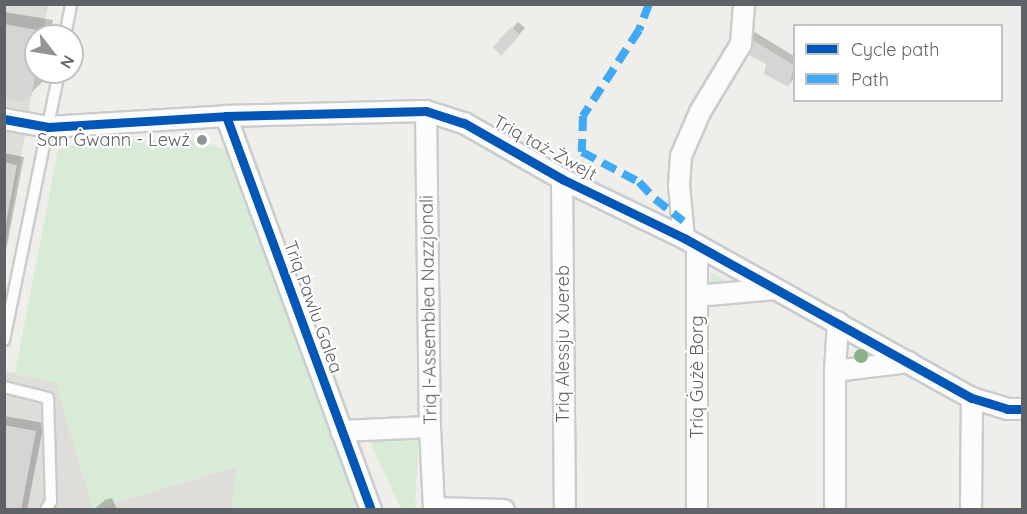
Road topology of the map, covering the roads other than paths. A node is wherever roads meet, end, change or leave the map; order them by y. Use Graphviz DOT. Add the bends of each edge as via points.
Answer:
graph roads {
  1 [pos="71,4"];
  2 [pos="744,4"];
  3 [pos="67,24"];
  4 [pos="56,84"];
  5 [pos="426,111"];
  6 [pos="226,116"];
  7 [pos="4,119"];
  8 [pos="48,127"];
  9 [pos="562,178"];
  10 [pos="691,241"];
  11 [pos="775,289"];
  12 [pos="697,296"];
  13 [pos="838,322"];
  14 [pos="4,340"];
  15 [pos="908,362"];
  16 [pos="834,371"];
  17 [pos="4,387"];
  18 [pos="972,398"];
  19 [pos="1023,409"];
  20 [pos="430,427"];
  21 [pos="341,431"];
  22 [pos="434,509"];
  23 [pos="46,510"];
  24 [pos="371,510"];
  25 [pos="504,510"];
  26 [pos="565,510"];
  27 [pos="698,510"];
  28 [pos="835,510"];
  29 [pos="971,510"];
  1 -- 3 [label="lane"];
  2 -- 10 [label="street, Triq Ġużè Borg" via="741,44 700,112 681,156 679,186"];
  4 -- 8 [label="lane"];
  5 -- 6 [label="street, Triq taż-Żwejt"];
  5 -- 9 [label="street, Triq taż-Żwejt" via="464,123"];
  5 -- 20 [label="street, Triq l-Assemblea Nazzjonali"];
  6 -- 8 [label="street, Triq taż-Żwejt"];
  6 -- 21 [label="street, Triq Pawlu Galea"];
  7 -- 8 [label="street, Triq taż-Żwejt"];
  8 -- 14 [label="lane"];
  9 -- 10 [label="street, Triq taż-Żwejt"];
  9 -- 26 [label="street, Triq Alessju Xuereb"];
  10 -- 11 [label="street, Triq taż-Żwejt"];
  10 -- 12 [label="street, Triq Ġużè Borg"];
  11 -- 12 [label="street"];
  11 -- 13 [label="street, Triq taż-Żwejt"];
  12 -- 27 [label="street, Triq Ġużè Borg"];
  13 -- 15 [label="street, Triq taż-Żwejt"];
  13 -- 16 [label="street"];
  15 -- 16 [label="street"];
  15 -- 18 [label="street, Triq taż-Żwejt"];
  16 -- 28 [label="street"];
  17 -- 23 [label="lane" via="48,398 51,501"];
  18 -- 19 [label="street, Triq taż-Żwejt" via="1007,409"];
  18 -- 29 [label="street"];
  20 -- 21 [label="street"];
  20 -- 22 [label="street, Triq l-Assemblea Nazzjonali"];
  21 -- 24 [label="street, Triq Pawlu Galea"];
  22 -- 25 [label="street"];
}
